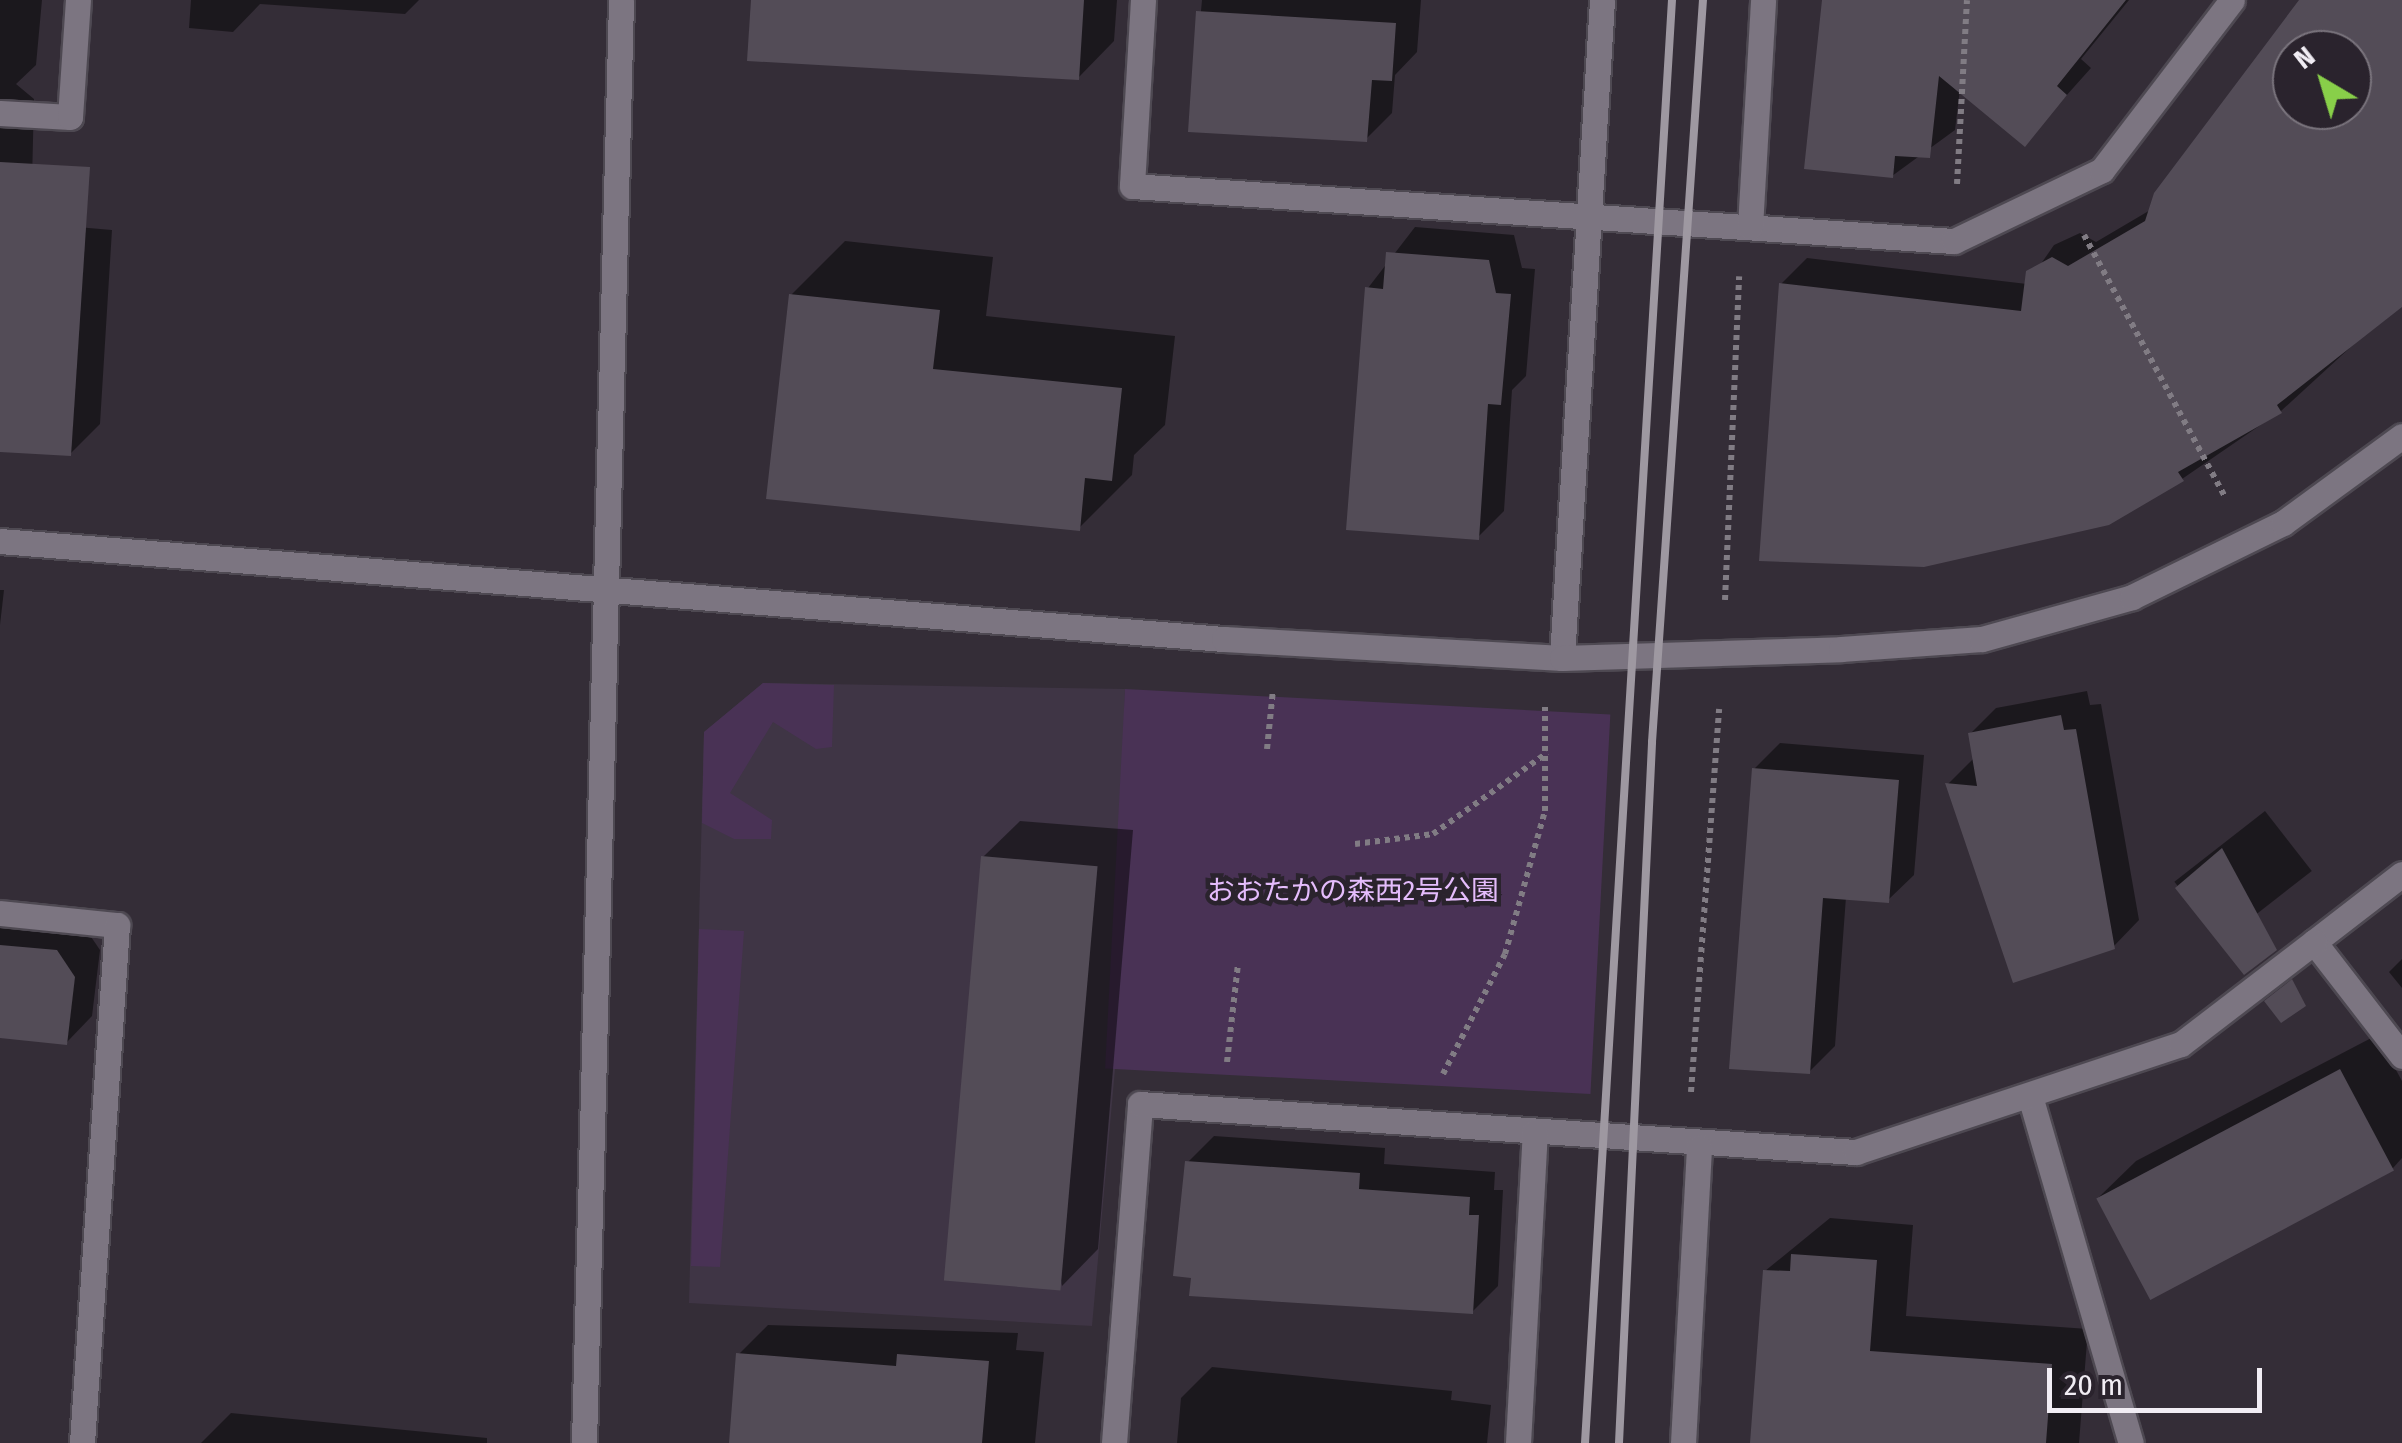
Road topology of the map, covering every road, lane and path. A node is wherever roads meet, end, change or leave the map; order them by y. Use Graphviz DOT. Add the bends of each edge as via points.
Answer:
graph roads {
  1 [pos="78,0"];
  2 [pos="621,0"];
  3 [pos="1143,0"];
  4 [pos="1602,0"];
  5 [pos="1763,0"];
  6 [pos="1967,0"];
  7 [pos="2232,0"];
  8 [pos="0,113"];
  9 [pos="2060,190"];
  10 [pos="1587,219"];
  11 [pos="1750,227"];
  12 [pos="1954,241"];
  13 [pos="2402,436"];
  14 [pos="2227,502"];
  15 [pos="0,541"];
  16 [pos="604,593"];
  17 [pos="1725,600"];
  18 [pos="1562,658"];
  19 [pos="1273,685"];
  20 [pos="1545,701"];
  21 [pos="1719,709"];
  22 [pos="1267,749"];
  23 [pos="1546,753"];
  24 [pos="1355,844"];
  25 [pos="2402,874"];
  26 [pos="0,914"];
  27 [pos="2314,942"];
  28 [pos="1238,964"];
  29 [pos="2402,1056"];
  30 [pos="2030,1096"];
  31 [pos="1222,1110"];
  32 [pos="1417,1124"];
  33 [pos="1535,1131"];
  34 [pos="1699,1147"];
  35 [pos="82,1443"];
  36 [pos="584,1443"];
  37 [pos="1114,1443"];
  38 [pos="1518,1443"];
  39 [pos="1683,1443"];
  40 [pos="2131,1443"];
  1 -- 8 [label="street" via="70,116"];
  2 -- 16 [label="street"];
  3 -- 10 [label="street" via="1132,186"];
  4 -- 10 [label="street"];
  5 -- 11 [label="street"];
  6 -- 12 [label="path"];
  7 -- 9 [label="street" via="2102,170"];
  9 -- 12 [label="street"];
  9 -- 14 [label="path"];
  10 -- 11 [label="street"];
  10 -- 18 [label="street"];
  11 -- 12 [label="street"];
  11 -- 17 [label="path" via="1740,252"];
  13 -- 18 [label="street" via="2229,554 2064,618 1982,638"];
  15 -- 16 [label="street"];
  16 -- 18 [label="street"];
  16 -- 36 [label="street"];
  19 -- 22 [label="path"];
  20 -- 23 [label="path"];
  21 -- 34 [label="path" via="1689,1117"];
  23 -- 24 [label="path" via="1433,834"];
  23 -- 32 [label="path" via="1545,812 1505,954"];
  25 -- 27 [label="street"];
  26 -- 35 [label="street" via="116,925"];
  27 -- 29 [label="street"];
  27 -- 30 [label="street" via="2181,1044"];
  28 -- 31 [label="path"];
  30 -- 34 [label="street" via="1856,1152"];
  30 -- 40 [label="street"];
  31 -- 32 [label="street"];
  31 -- 37 [label="street" via="1140,1104"];
  32 -- 33 [label="street"];
  33 -- 34 [label="street"];
  33 -- 38 [label="street"];
  34 -- 39 [label="street"];
}
